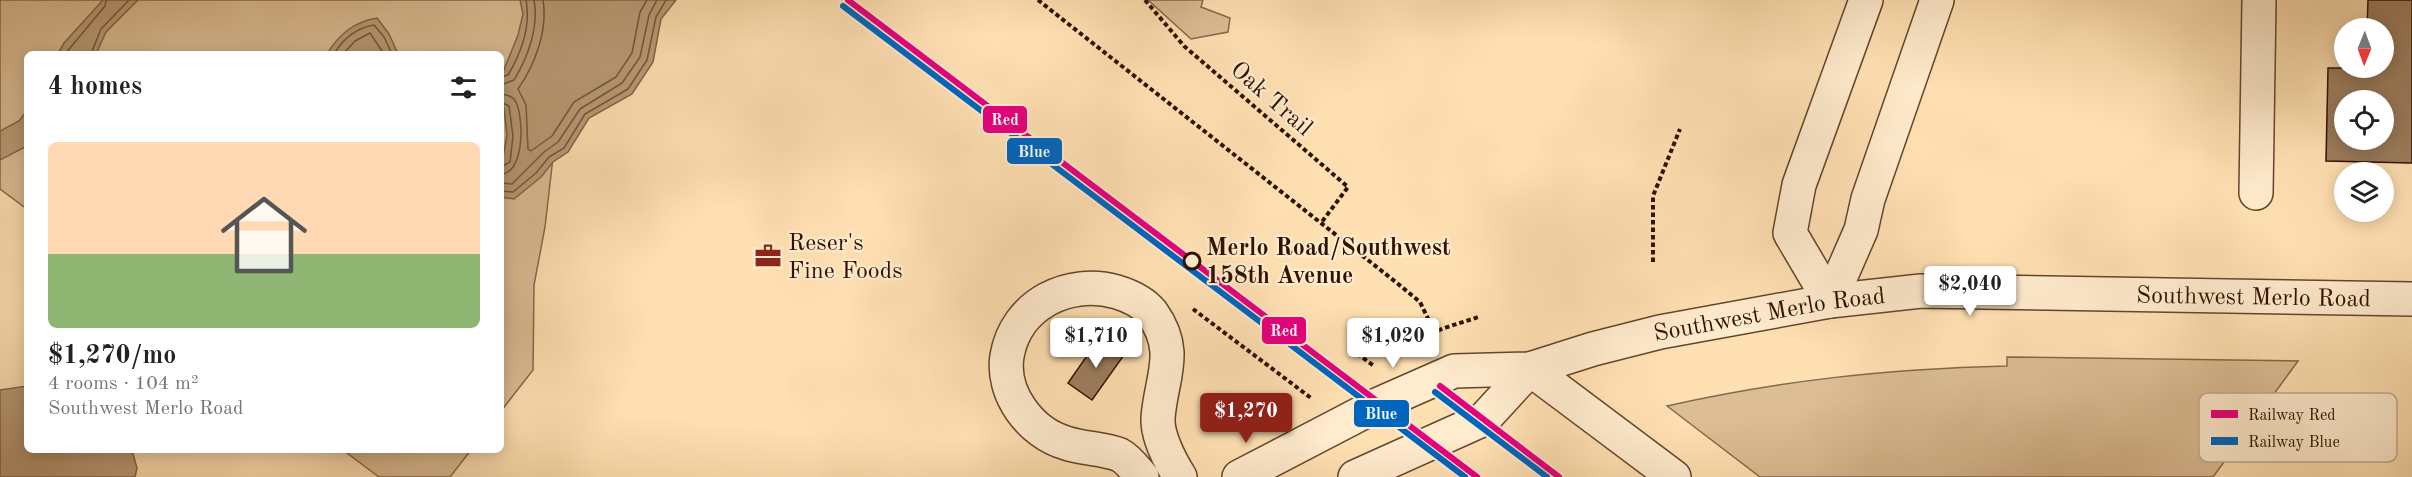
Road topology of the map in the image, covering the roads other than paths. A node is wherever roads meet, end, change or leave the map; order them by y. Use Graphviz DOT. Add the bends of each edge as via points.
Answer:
graph roads {
  1 [pos="1866,0"];
  2 [pos="1937,0"];
  3 [pos="2259,0"];
  4 [pos="2256,193"];
  5 [pos="2412,299"];
  6 [pos="1830,301"];
  7 [pos="1530,369"];
  8 [pos="1142,477"];
  9 [pos="1180,477"];
  10 [pos="1239,477"];
  11 [pos="1355,477"];
  12 [pos="1674,477"];
  1 -- 6 [label="street" via="1799,185 1790,233"];
  2 -- 6 [label="street" via="1868,199 1861,230"];
  3 -- 4 [label="street"];
  5 -- 6 [label="street, Southwest Merlo Road" via="1921,291"];
  6 -- 7 [label="street, Southwest Merlo Road" via="1660,332"];
  7 -- 10 [label="street, Southwest Merlo Road" via="1454,371 1378,404"];
  7 -- 11 [label="street" via="1484,419"];
  7 -- 12 [label="street"];
  8 -- 9 [label="street" via="1122,456 1065,443 1036,428 1019,408 1009,382 1007,358 1014,333 1031,311 1052,295 1076,288 1103,288 1130,296 1150,311 1165,337 1168,360 1158,419 1169,460"];
}
